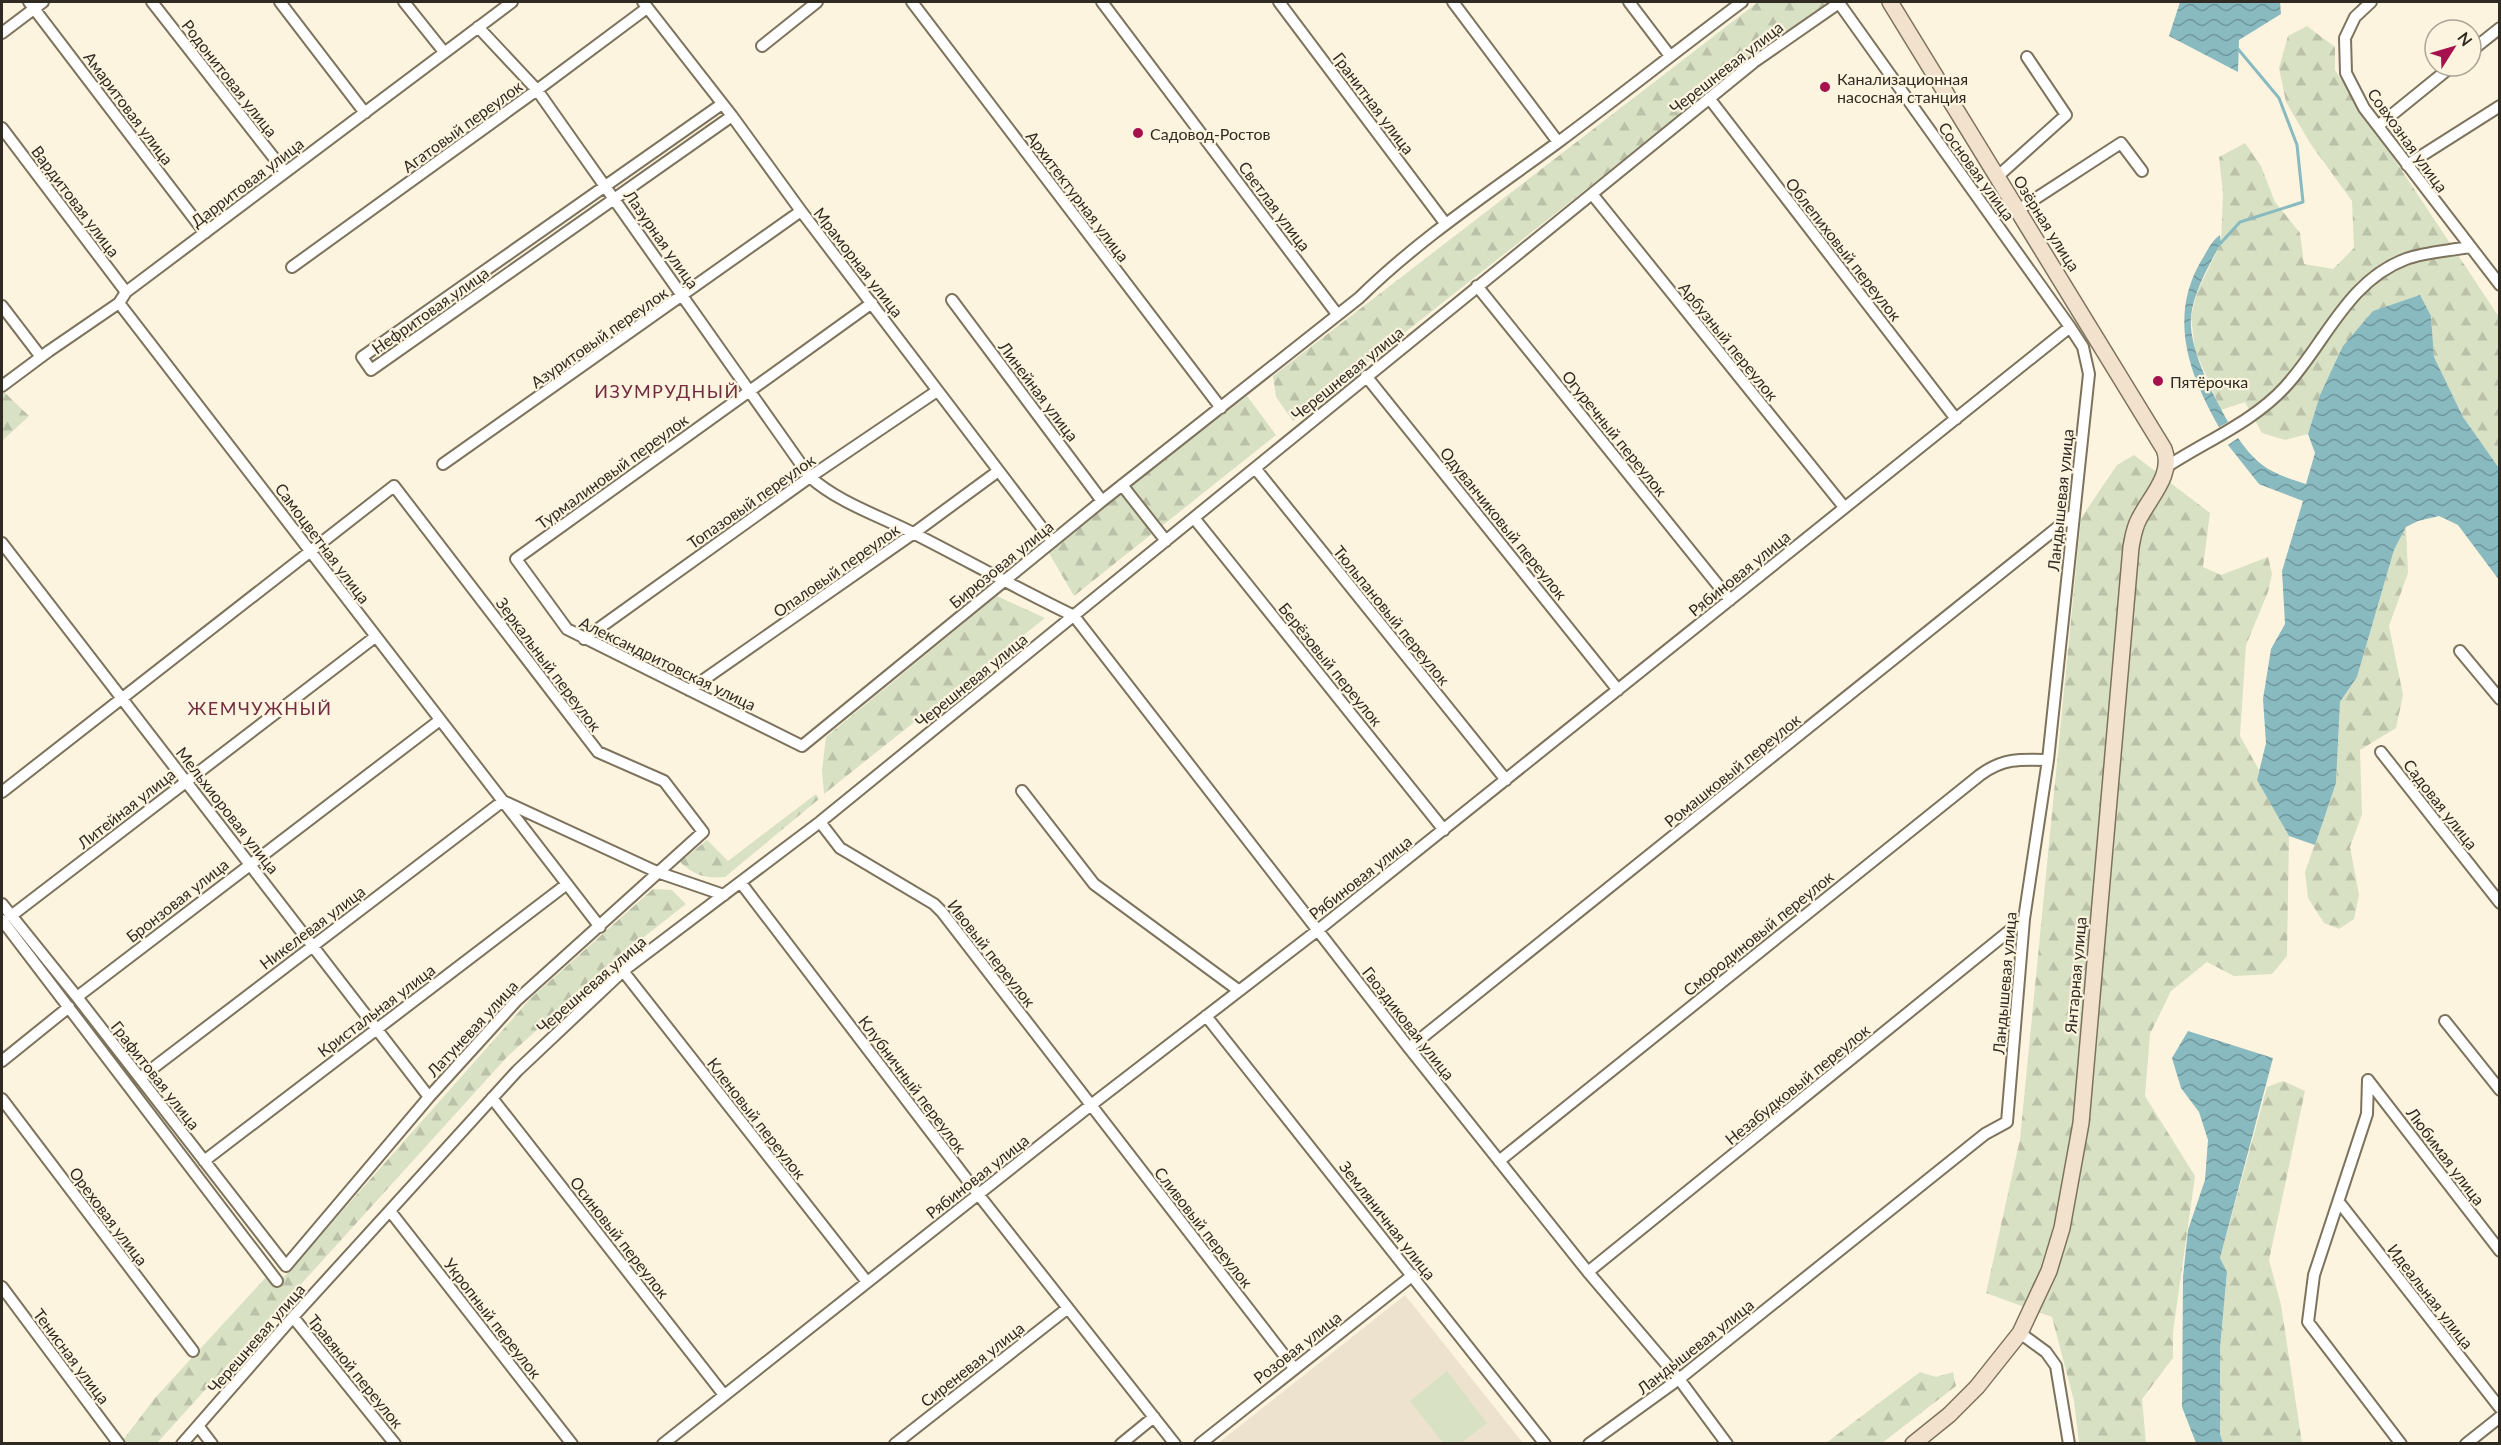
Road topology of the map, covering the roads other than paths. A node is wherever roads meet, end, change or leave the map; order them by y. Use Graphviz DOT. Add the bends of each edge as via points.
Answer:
graph roads {
  1 [pos="152,2"];
  2 [pos="280,2"];
  3 [pos="404,2"];
  4 [pos="512,2"];
  5 [pos="817,2"];
  6 [pos="912,2"];
  7 [pos="1102,2"];
  8 [pos="1279,2"];
  9 [pos="1454,2"];
  10 [pos="1629,2"];
  11 [pos="1742,2"];
  12 [pos="1890,2"];
  13 [pos="2371,2"];
  14 [pos="1839,3"];
  15 [pos="36,4"];
  16 [pos="645,5"];
  17 [pos="478,27"];
  18 [pos="2499,28"];
  19 [pos="2,33"];
  20 [pos="2483,41"];
  21 [pos="762,46"];
  22 [pos="444,52"];
  23 [pos="1670,56"];
  24 [pos="2027,57"];
  25 [pos="2437,78"];
  26 [pos="537,90"];
  27 [pos="1709,98"];
  28 [pos="722,104"];
  29 [pos="2499,106"];
  30 [pos="365,113"];
  31 [pos="732,116"];
  32 [pos="2378,126"];
  33 [pos="2,128"];
  34 [pos="1558,142"];
  35 [pos="2407,165"];
  36 [pos="2142,171"];
  37 [pos="285,172"];
  38 [pos="1997,177"];
  39 [pos="606,186"];
  40 [pos="1592,194"];
  41 [pos="615,198"];
  42 [pos="2018,210"];
  43 [pos="801,211"];
  44 [pos="1445,223"];
  45 [pos="205,233"];
  46 [pos="2469,247"];
  47 [pos="292,267"];
  48 [pos="2499,285"];
  49 [pos="1478,286"];
  50 [pos="126,292"];
  51 [pos="683,296"];
  52 [pos="952,300"];
  53 [pos="119,303"];
  54 [pos="872,303"];
  55 [pos="2,306"];
  56 [pos="1337,314"];
  57 [pos="2070,327"];
  58 [pos="41,357"];
  59 [pos="1366,376"];
  60 [pos="2,386"];
  61 [pos="750,390"];
  62 [pos="937,391"];
  63 [pos="1221,408"];
  64 [pos="1956,419"];
  65 [pos="443,464"];
  66 [pos="2168,466"];
  67 [pos="1255,468"];
  68 [pos="997,472"];
  69 [pos="810,477"];
  70 [pos="1122,485"];
  71 [pos="1102,501"];
  72 [pos="1844,507"];
  73 [pos="2073,515"];
  74 [pos="1194,518"];
  75 [pos="914,533"];
  76 [pos="1052,541"];
  77 [pos="1166,541"];
  78 [pos="2,543"];
  79 [pos="310,550"];
  80 [pos="516,559"];
  81 [pos="1002,582"];
  82 [pos="1730,600"];
  83 [pos="1074,616"];
  84 [pos="375,637"];
  85 [pos="584,639"];
  86 [pos="2460,651"];
  87 [pos="689,690"];
  88 [pos="1618,690"];
  89 [pos="2499,699"];
  90 [pos="121,700"];
  91 [pos="440,720"];
  92 [pos="802,747"];
  93 [pos="2381,752"];
  94 [pos="2048,760"];
  95 [pos="186,780"];
  96 [pos="1506,780"];
  97 [pos="1022,791"];
  98 [pos="2,792"];
  99 [pos="503,801"];
  100 [pos="820,822"];
  101 [pos="1444,830"];
  102 [pos="703,832"];
  103 [pos="250,863"];
  104 [pos="657,872"];
  105 [pos="741,883"];
  106 [pos="567,884"];
  107 [pos="724,895"];
  108 [pos="2499,903"];
  109 [pos="2,904"];
  110 [pos="6,918"];
  111 [pos="2024,919"];
  112 [pos="600,927"];
  113 [pos="1318,930"];
  114 [pos="313,945"];
  115 [pos="623,971"];
  116 [pos="1239,990"];
  117 [pos="77,997"];
  118 [pos="69,1007"];
  119 [pos="1206,1016"];
  120 [pos="2445,1021"];
  121 [pos="378,1028"];
  122 [pos="1409,1048"];
  123 [pos="2,1061"];
  124 [pos="140,1078"];
  125 [pos="2499,1090"];
  126 [pos="429,1097"];
  127 [pos="492,1098"];
  128 [pos="2,1099"];
  129 [pos="1090,1105"];
  130 [pos="204,1161"];
  131 [pos="1499,1161"];
  132 [pos="978,1194"];
  133 [pos="2340,1202"];
  134 [pos="390,1211"];
  135 [pos="2499,1251"];
  136 [pos="286,1266"];
  137 [pos="1588,1272"];
  138 [pos="1413,1275"];
  139 [pos="277,1281"];
  140 [pos="867,1282"];
  141 [pos="2,1287"];
  142 [pos="1068,1308"];
  143 [pos="293,1317"];
  144 [pos="2020,1333"];
  145 [pos="193,1351"];
  146 [pos="1294,1368"];
  147 [pos="1679,1379"];
  148 [pos="724,1395"];
  149 [pos="2499,1408"];
  150 [pos="1154,1417"];
  151 [pos="2499,1417"];
  152 [pos="199,1427"];
  153 [pos="119,1443"];
  154 [pos="182,1443"];
  155 [pos="212,1443"];
  156 [pos="395,1443"];
  157 [pos="572,1443"];
  158 [pos="663,1443"];
  159 [pos="895,1443"];
  160 [pos="1121,1443"];
  161 [pos="1175,1443"];
  162 [pos="1200,1443"];
  163 [pos="1545,1443"];
  164 [pos="1589,1443"];
  165 [pos="1727,1443"];
  166 [pos="1913,1443"];
  167 [pos="2069,1443"];
  168 [pos="2401,1443"];
  169 [pos="2466,1443"];
  1 -- 37 [label="street, Родонитовая улица"];
  2 -- 30 [label="street"];
  3 -- 22 [label="street"];
  4 -- 17 [label="street, Дарритовая улица"];
  5 -- 21 [label="street"];
  6 -- 63 [label="street, Архитектурная улица"];
  7 -- 56 [label="street, Светлая улица"];
  8 -- 44 [label="street, Гранитная улица"];
  9 -- 34 [label="street"];
  10 -- 23 [label="street"];
  11 -- 23 [label="street, Бирюзовая улица"];
  12 -- 38 [label="street, Озёрная улица"];
  13 -- 32 [label="street, Совхозная улица" via="2355,17 2345,38 2346,73"];
  14 -- 27 [label="street, Черешневая улица"];
  14 -- 57 [label="street, Сосновая улица"];
  15 -- 19 [label="street"];
  15 -- 45 [label="street, Амаритовая улица"];
  16 -- 26 [label="street, Агатовый переулок"];
  16 -- 28 [label="street, Мраморная улица"];
  17 -- 22 [label="street, Дарритовая улица"];
  17 -- 26 [label="street, Лазурная улица"];
  18 -- 20 [label="street"];
  22 -- 30 [label="street, Дарритовая улица"];
  23 -- 34 [label="street, Бирюзовая улица"];
  24 -- 38 [label="street" via="2066,115"];
  25 -- 32 [label="street"];
  26 -- 39 [label="street, Лазурная улица"];
  26 -- 47 [label="street, Агатовый переулок"];
  27 -- 40 [label="street, Черешневая улица"];
  27 -- 64 [label="street, Облепиховый переулок"];
  28 -- 31 [label="street, Мраморная улица"];
  28 -- 39 [label="street, Нефритовая улица"];
  29 -- 35 [label="street"];
  30 -- 37 [label="street, Дарритовая улица"];
  31 -- 41 [label="street, Нефритовая улица"];
  31 -- 43 [label="street, Мраморная улица"];
  32 -- 35 [label="street, Совхозная улица"];
  33 -- 50 [label="street, Вардитовая улица"];
  34 -- 44 [label="street, Бирюзовая улица"];
  35 -- 46 [label="street, Совхозная улица"];
  36 -- 42 [label="street" via="2121,143"];
  37 -- 45 [label="street, Дарритовая улица"];
  38 -- 42 [label="street, Озёрная улица"];
  39 -- 41 [label="street, Лазурная улица"];
  39 -- 41 [label="street, Нефритовая улица" via="362,357 371,370"];
  40 -- 49 [label="street, Черешневая улица"];
  40 -- 72 [label="street, Арбузный переулок"];
  41 -- 51 [label="street, Лазурная улица"];
  42 -- 66 [label="street, Озёрная улица" via="2164,448"];
  43 -- 51 [label="street, Азуритовый переулок"];
  43 -- 54 [label="street, Мраморная улица"];
  44 -- 56 [label="street, Бирюзовая улица"];
  45 -- 50 [label="street, Дарритовая улица"];
  46 -- 48 [label="street, Совхозная улица"];
  46 -- 66 [label="street" via="2408,258 2386,268 2350,299 2285,387 2239,423"];
  49 -- 59 [label="street, Черешневая улица"];
  49 -- 82 [label="street, Огуречный переулок"];
  50 -- 53 [label="street, Дарритовая улица"];
  51 -- 61 [label="street, Лазурная улица"];
  51 -- 65 [label="street, Азуритовый переулок"];
  52 -- 71 [label="street, Линейная улица"];
  53 -- 58 [label="street, Дарритовая улица"];
  53 -- 79 [label="street, Самоцветная улица"];
  54 -- 61 [label="street, Турмалиновый переулок"];
  54 -- 62 [label="street, Мраморная улица"];
  55 -- 58 [label="street"];
  56 -- 63 [label="street, Бирюзовая улица"];
  57 -- 64 [label="street, Рябиновая улица"];
  57 -- 73 [label="street, Ландышевая улица" via="2084,347 2089,374"];
  58 -- 60 [label="street, Дарритовая улица"];
  59 -- 67 [label="street, Черешневая улица"];
  59 -- 88 [label="street, Одуванчиковый переулок"];
  61 -- 69 [label="street, Лазурная улица"];
  61 -- 80 [label="street, Турмалиновый переулок"];
  62 -- 68 [label="street, Мраморная улица"];
  62 -- 69 [label="street, Топазовый переулок"];
  63 -- 70 [label="street, Бирюзовая улица"];
  64 -- 72 [label="street, Рябиновая улица"];
  66 -- 144 [label="street, Янтарная улица" via="2138,520 2131,547 2079,1135 2062,1228 2049,1271"];
  67 -- 74 [label="street, Черешневая улица"];
  67 -- 96 [label="street, Тюльпановый переулок"];
  68 -- 75 [label="street, Опаловый переулок"];
  68 -- 76 [label="street, Мраморная улица"];
  69 -- 75 [label="street, Лазурная улица" via="824,490"];
  69 -- 85 [label="street, Топазовый переулок"];
  70 -- 71 [label="street, Бирюзовая улица"];
  70 -- 77 [label="street"];
  71 -- 76 [label="street, Бирюзовая улица"];
  72 -- 82 [label="street, Рябиновая улица"];
  73 -- 94 [label="street, Ландышевая улица"];
  73 -- 122 [label="street, Ромашковый переулок"];
  74 -- 77 [label="street, Черешневая улица"];
  74 -- 101 [label="street, Берёзовый переулок"];
  75 -- 81 [label="street, Лазурная улица"];
  75 -- 87 [label="street, Опаловый переулок"];
  76 -- 81 [label="street, Бирюзовая улица"];
  77 -- 83 [label="street, Черешневая улица"];
  78 -- 90 [label="street, Мельхиоровая улица"];
  79 -- 84 [label="street, Самоцветная улица"];
  79 -- 90 [label="street"];
  79 -- 102 [label="street, Зеркальный переулок" via="394,486 598,752 664,780"];
  80 -- 85 [label="street, Александритовская улица" via="567,629"];
  81 -- 83 [label="street, Лазурная улица"];
  81 -- 92 [label="street, Бирюзовая улица"];
  82 -- 88 [label="street, Рябиновая улица"];
  83 -- 100 [label="street, Черешневая улица"];
  83 -- 113 [label="street, Гвоздиковая улица"];
  84 -- 91 [label="street, Самоцветная улица"];
  84 -- 95 [label="street, Литейная улица"];
  85 -- 87 [label="street, Александритовская улица"];
  86 -- 89 [label="street"];
  87 -- 92 [label="street, Александритовская улица"];
  88 -- 96 [label="street, Рябиновая улица"];
  90 -- 95 [label="street, Мельхиоровая улица"];
  90 -- 98 [label="street"];
  91 -- 99 [label="street, Самоцветная улица"];
  91 -- 103 [label="street, Бронзовая улица"];
  93 -- 108 [label="street, Садовая улица"];
  94 -- 111 [label="street, Ландышевая улица"];
  94 -- 131 [label="street, Смородиновый переулок" via="1995,764 1980,774"];
  95 -- 103 [label="street, Мельхиоровая улица"];
  95 -- 110 [label="street, Литейная улица"];
  96 -- 101 [label="street, Рябиновая улица"];
  97 -- 116 [label="street" via="1094,884"];
  99 -- 104 [label="street, Самоцветная улица"];
  99 -- 106 [label="street, Самоцветная улица"];
  99 -- 114 [label="street, Никелевая улица"];
  100 -- 105 [label="street, Черешневая улица"];
  100 -- 129 [label="street, Ивовый переулок" via="840,848 942,912"];
  101 -- 113 [label="street, Рябиновая улица"];
  102 -- 104 [label="street, Латуневая улица"];
  103 -- 114 [label="street, Мельхиоровая улица"];
  103 -- 117 [label="street, Бронзовая улица"];
  104 -- 107 [label="street, Самоцветная улица"];
  104 -- 112 [label="street, Латуневая улица"];
  105 -- 107 [label="street, Черешневая улица"];
  105 -- 132 [label="street, Клубничный переулок"];
  106 -- 112 [label="street, Самоцветная улица"];
  106 -- 121 [label="street, Кристальная улица"];
  107 -- 115 [label="street, Черешневая улица"];
  109 -- 110 [label="street, Графитовая улица"];
  110 -- 117 [label="street, Графитовая улица"];
  110 -- 118 [label="street"];
  111 -- 137 [label="street, Незабудковый переулок"];
  111 -- 147 [label="street, Ландышевая улица" via="2007,1122 1985,1134"];
  112 -- 126 [label="street, Латуневая улица" via="517,1000"];
  113 -- 116 [label="street, Рябиновая улица"];
  113 -- 122 [label="street, Гвоздиковая улица"];
  114 -- 121 [label="street, Мельхиоровая улица"];
  114 -- 124 [label="street, Никелевая улица"];
  115 -- 127 [label="street, Черешневая улица"];
  115 -- 140 [label="street, Кленовый переулок"];
  116 -- 119 [label="street, Рябиновая улица"];
  117 -- 124 [label="street, Графитовая улица"];
  118 -- 123 [label="street"];
  118 -- 139 [label="street"];
  119 -- 129 [label="street, Рябиновая улица"];
  119 -- 138 [label="street, Земляничная улица"];
  120 -- 125 [label="street"];
  121 -- 126 [label="street, Мельхиоровая улица"];
  121 -- 130 [label="street, Кристальная улица"];
  122 -- 131 [label="street, Гвоздиковая улица"];
  124 -- 130 [label="street, Графитовая улица"];
  126 -- 136 [label="street, Латуневая улица"];
  127 -- 134 [label="street, Черешневая улица"];
  127 -- 148 [label="street, Осиновый переулок"];
  128 -- 145 [label="street, Ореховая улица"];
  129 -- 132 [label="street, Рябиновая улица"];
  129 -- 146 [label="street, Сливовый переулок"];
  130 -- 136 [label="street, Графитовая улица"];
  131 -- 137 [label="street, Гвоздиковая улица"];
  132 -- 140 [label="street, Рябиновая улица"];
  132 -- 142 [label="street, Клубничный переулок"];
  133 -- 135 [label="street, Любимая улица" via="2367,1114 2368,1080"];
  133 -- 149 [label="street, Идеальная улица"];
  133 -- 168 [label="street" via="2314,1275 2308,1322"];
  134 -- 143 [label="street, Черешневая улица"];
  134 -- 157 [label="street, Укропный переулок"];
  137 -- 147 [label="street, Гвоздиковая улица"];
  138 -- 146 [label="street, Розовая улица"];
  138 -- 163 [label="street, Земляничная улица"];
  140 -- 148 [label="street, Рябиновая улица"];
  141 -- 153 [label="street, Тенисная улица"];
  142 -- 150 [label="street, Клубничный переулок"];
  142 -- 159 [label="street, Сиреневая улица"];
  143 -- 152 [label="street, Черешневая улица"];
  143 -- 156 [label="street, Травяной переулок"];
  144 -- 166 [label="street, Янтарная улица" via="1977,1387"];
  144 -- 167 [label="street" via="2046,1352 2056,1366"];
  146 -- 162 [label="street, Розовая улица"];
  147 -- 164 [label="street, Ландышевая улица"];
  147 -- 165 [label="street, Гвоздиковая улица"];
  148 -- 158 [label="street, Рябиновая улица"];
  150 -- 160 [label="street"];
  150 -- 161 [label="street, Клубничный переулок"];
  151 -- 169 [label="street"];
  152 -- 154 [label="street, Черешневая улица"];
  152 -- 155 [label="street"];
}
